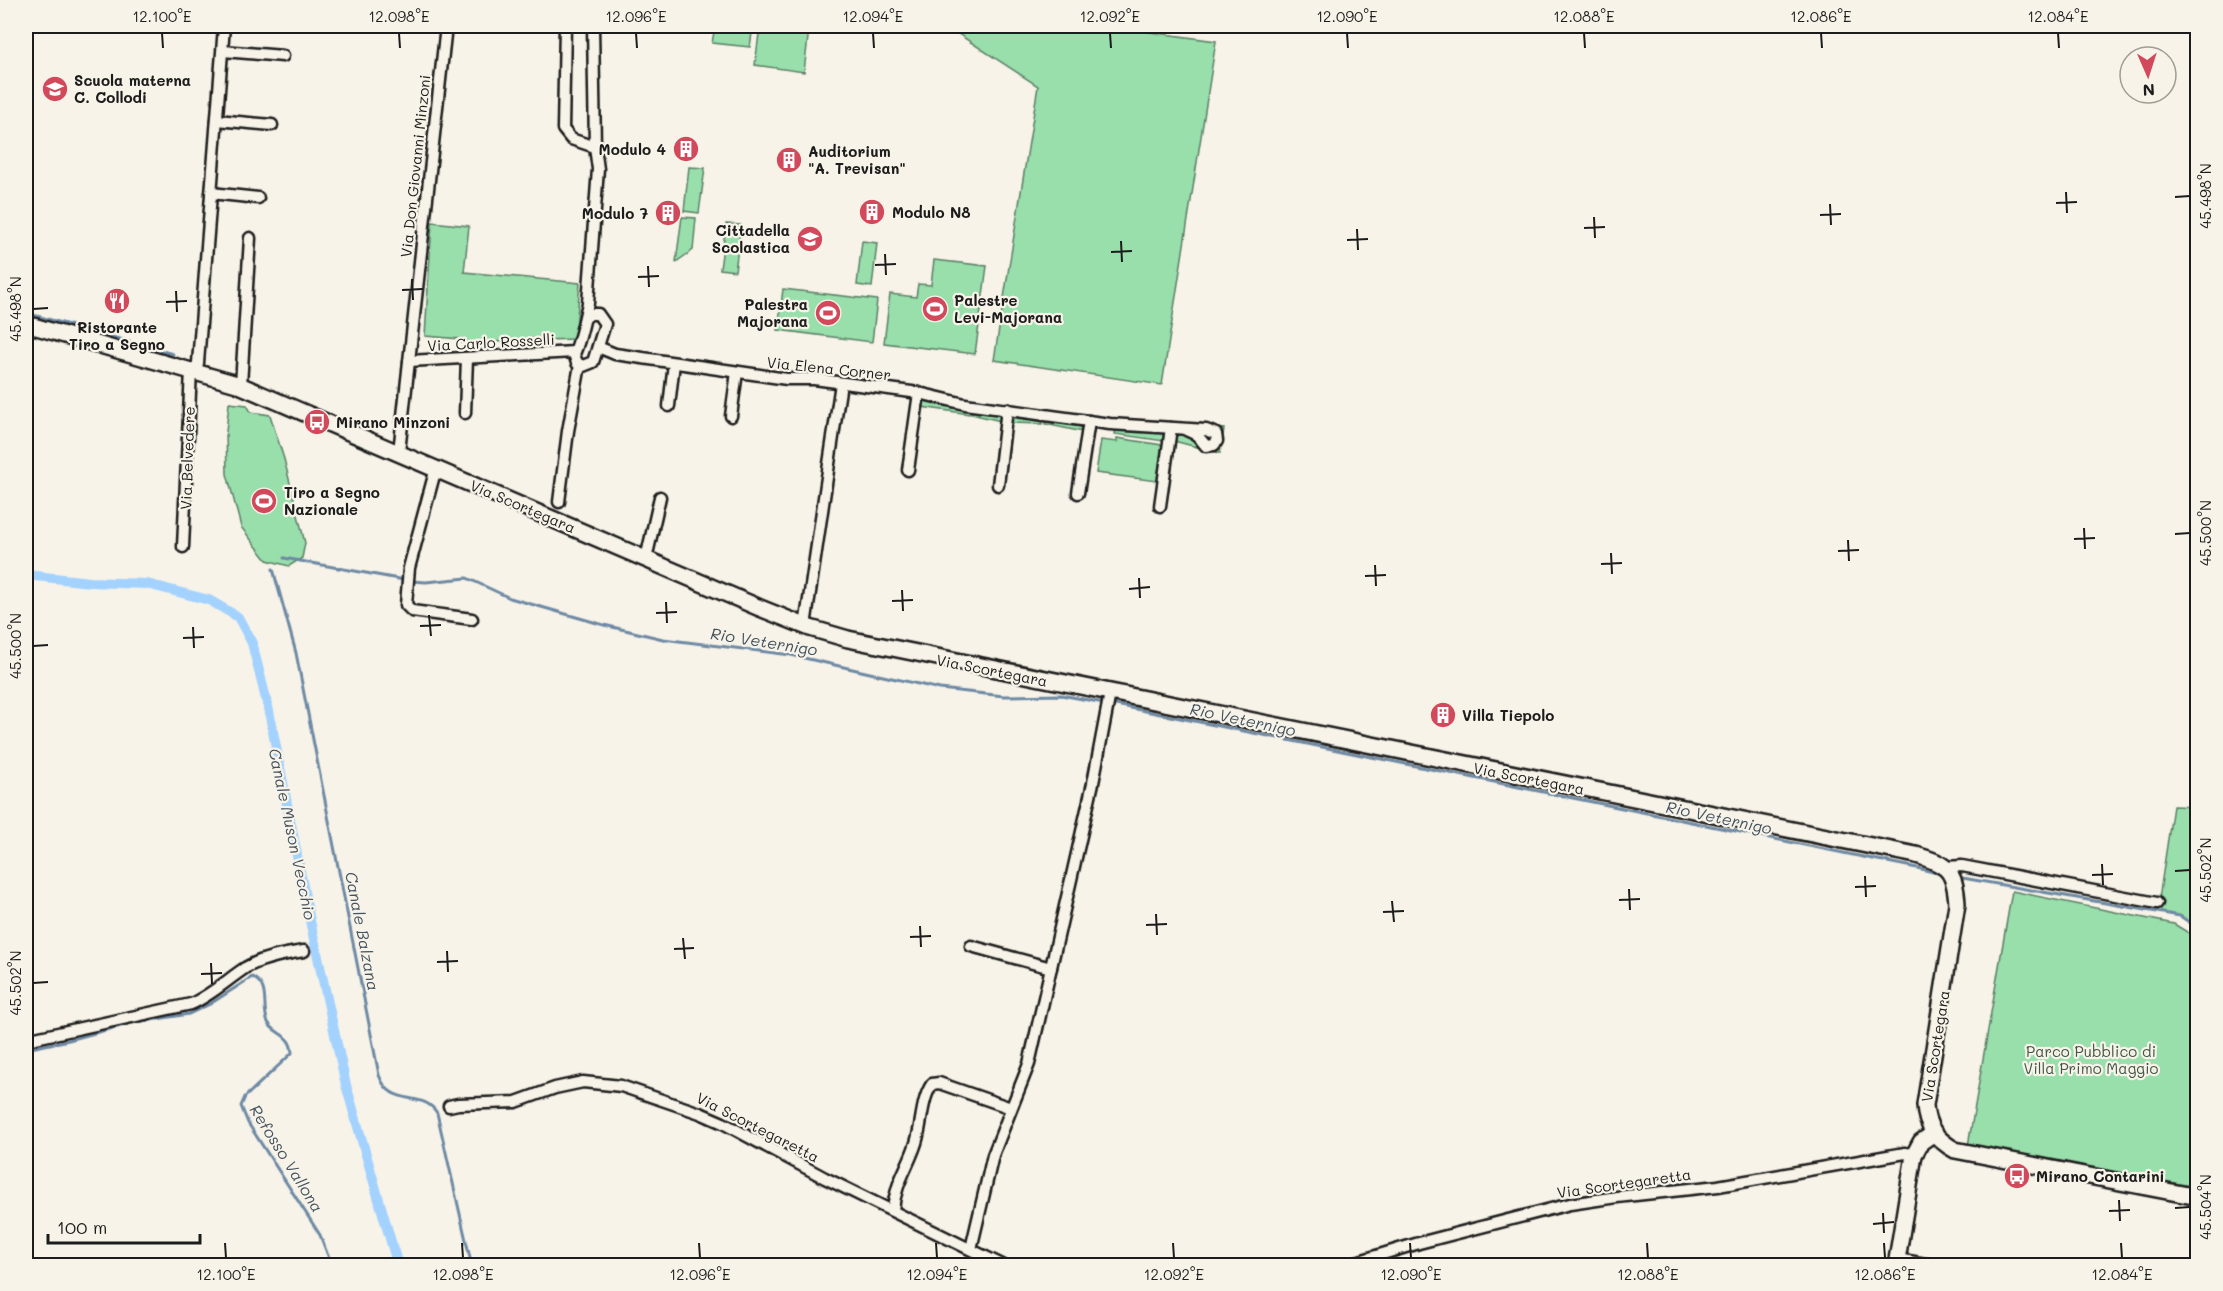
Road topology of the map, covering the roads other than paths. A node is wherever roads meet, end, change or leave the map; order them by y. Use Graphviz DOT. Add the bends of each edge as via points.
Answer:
graph roads {
  1 [pos="224,26"];
  2 [pos="446,26"];
  3 [pos="565,26"];
  4 [pos="593,26"];
  5 [pos="223,51"];
  6 [pos="283,56"];
  7 [pos="217,120"];
  8 [pos="272,125"];
  9 [pos="595,147"];
  10 [pos="211,193"];
  11 [pos="258,198"];
  12 [pos="250,238"];
  13 [pos="588,303"];
  14 [pos="598,314"];
  15 [pos="585,318"];
  16 [pos="26,324"];
  17 [pos="598,346"];
  18 [pos="574,352"];
  19 [pos="615,354"];
  20 [pos="467,358"];
  21 [pos="595,358"];
  22 [pos="409,361"];
  23 [pos="674,363"];
  24 [pos="580,365"];
  25 [pos="193,370"];
  26 [pos="737,372"];
  27 [pos="841,383"];
  28 [pos="241,385"];
  29 [pos="919,393"];
  30 [pos="669,406"];
  31 [pos="1007,409"];
  32 [pos="465,413"];
  33 [pos="731,416"];
  34 [pos="1089,421"];
  35 [pos="1171,428"];
  36 [pos="1186,430"];
  37 [pos="399,452"];
  38 [pos="436,468"];
  39 [pos="908,470"];
  40 [pos="998,485"];
  41 [pos="1078,493"];
  42 [pos="660,497"];
  43 [pos="559,502"];
  44 [pos="1160,506"];
  45 [pos="183,547"];
  46 [pos="646,559"];
  47 [pos="472,619"];
  48 [pos="805,626"];
  49 [pos="1110,693"];
  50 [pos="1950,874"];
  51 [pos="2157,903"];
  52 [pos="971,946"];
  53 [pos="304,951"];
  54 [pos="1052,968"];
  55 [pos="26,1040"];
  56 [pos="449,1106"];
  57 [pos="1011,1108"];
  58 [pos="1934,1133"];
  59 [pos="1914,1155"];
  60 [pos="2198,1197"];
  61 [pos="893,1210"];
  62 [pos="971,1250"];
  63 [pos="1896,1262"];
  64 [pos="1004,1266"];
  65 [pos="1343,1266"];
  66 [pos="1937,1266"];
  1 -- 5 [label="street, Via Belvedere"];
  2 -- 22 [label="street, Via Don Giovanni Minzoni"];
  3 -- 9 [label="street" via="563,129 571,139"];
  4 -- 9 [label="street, Via Carlo Rosselli"];
  5 -- 6 [label="street"];
  5 -- 7 [label="street, Via Belvedere"];
  7 -- 8 [label="street"];
  7 -- 10 [label="street, Via Belvedere"];
  9 -- 13 [label="street, Via Carlo Rosselli" via="598,169"];
  10 -- 11 [label="street"];
  10 -- 25 [label="street, Via Belvedere" via="198,363"];
  12 -- 28 [label="street"];
  13 -- 14 [label="street"];
  13 -- 15 [label="street, Via Carlo Rosselli"];
  14 -- 15 [label="street"];
  14 -- 17 [label="street" via="605,324"];
  15 -- 18 [label="street, Via Carlo Rosselli"];
  16 -- 25 [label="street"];
  17 -- 19 [label="street, Via Elena Corner"];
  17 -- 21 [label="street"];
  18 -- 20 [label="street, Via Carlo Rosselli"];
  18 -- 24 [label="street, Via Carlo Rosselli"];
  19 -- 21 [label="street, Via Elena Corner"];
  19 -- 23 [label="street, Via Elena Corner"];
  20 -- 22 [label="street, Via Carlo Rosselli"];
  20 -- 32 [label="street"];
  21 -- 24 [label="street" via="590,364"];
  22 -- 37 [label="street, Via Don Giovanni Minzoni"];
  23 -- 26 [label="street, Via Elena Corner"];
  23 -- 30 [label="street"];
  24 -- 43 [label="street"];
  25 -- 28 [label="street, Via Scortegara"];
  25 -- 45 [label="street, Via Belvedere"];
  26 -- 27 [label="street, Via Elena Corner"];
  26 -- 33 [label="street"];
  27 -- 29 [label="street, Via Elena Corner"];
  27 -- 48 [label="street"];
  28 -- 37 [label="street, Via Scortegara"];
  29 -- 31 [label="street, Via Elena Corner"];
  29 -- 39 [label="street"];
  31 -- 34 [label="street, Via Elena Corner"];
  31 -- 40 [label="street"];
  34 -- 35 [label="street, Via Elena Corner"];
  34 -- 41 [label="street"];
  35 -- 36 [label="street, Via Elena Corner"];
  35 -- 44 [label="street"];
  37 -- 38 [label="street, Via Scortegara"];
  38 -- 46 [label="street, Via Scortegara"];
  38 -- 47 [label="street" via="409,573 406,605 412,611"];
  42 -- 46 [label="street"];
  46 -- 48 [label="street, Via Scortegara"];
  48 -- 49 [label="street, Via Scortegara" via="869,644"];
  49 -- 50 [label="street, Via Scortegara" via="1916,855"];
  49 -- 54 [label="street"];
  50 -- 51 [label="street, Via Scortegara" via="1962,866"];
  50 -- 58 [label="street, Via Scortegara" via="1956,913 1925,1105"];
  52 -- 54 [label="street"];
  53 -- 55 [label="street" via="247,967 190,1004"];
  54 -- 57 [label="street" via="1029,1064"];
  56 -- 61 [label="street, Via Scortegaretta" via="516,1102 570,1084 607,1083 700,1113"];
  57 -- 61 [label="street" via="932,1084 914,1150 894,1194"];
  57 -- 62 [label="street" via="993,1155"];
  58 -- 59 [label="street" via="1921,1142"];
  58 -- 60 [label="street" via="1956,1150"];
  59 -- 63 [label="street"];
  59 -- 65 [label="street, Via Scortegaretta" via="1905,1153 1718,1186 1570,1204"];
  61 -- 62 [label="street, Via Scortegaretta"];
  62 -- 64 [label="street, Via Scortegaretta"];
  63 -- 66 [label="street"];
}
